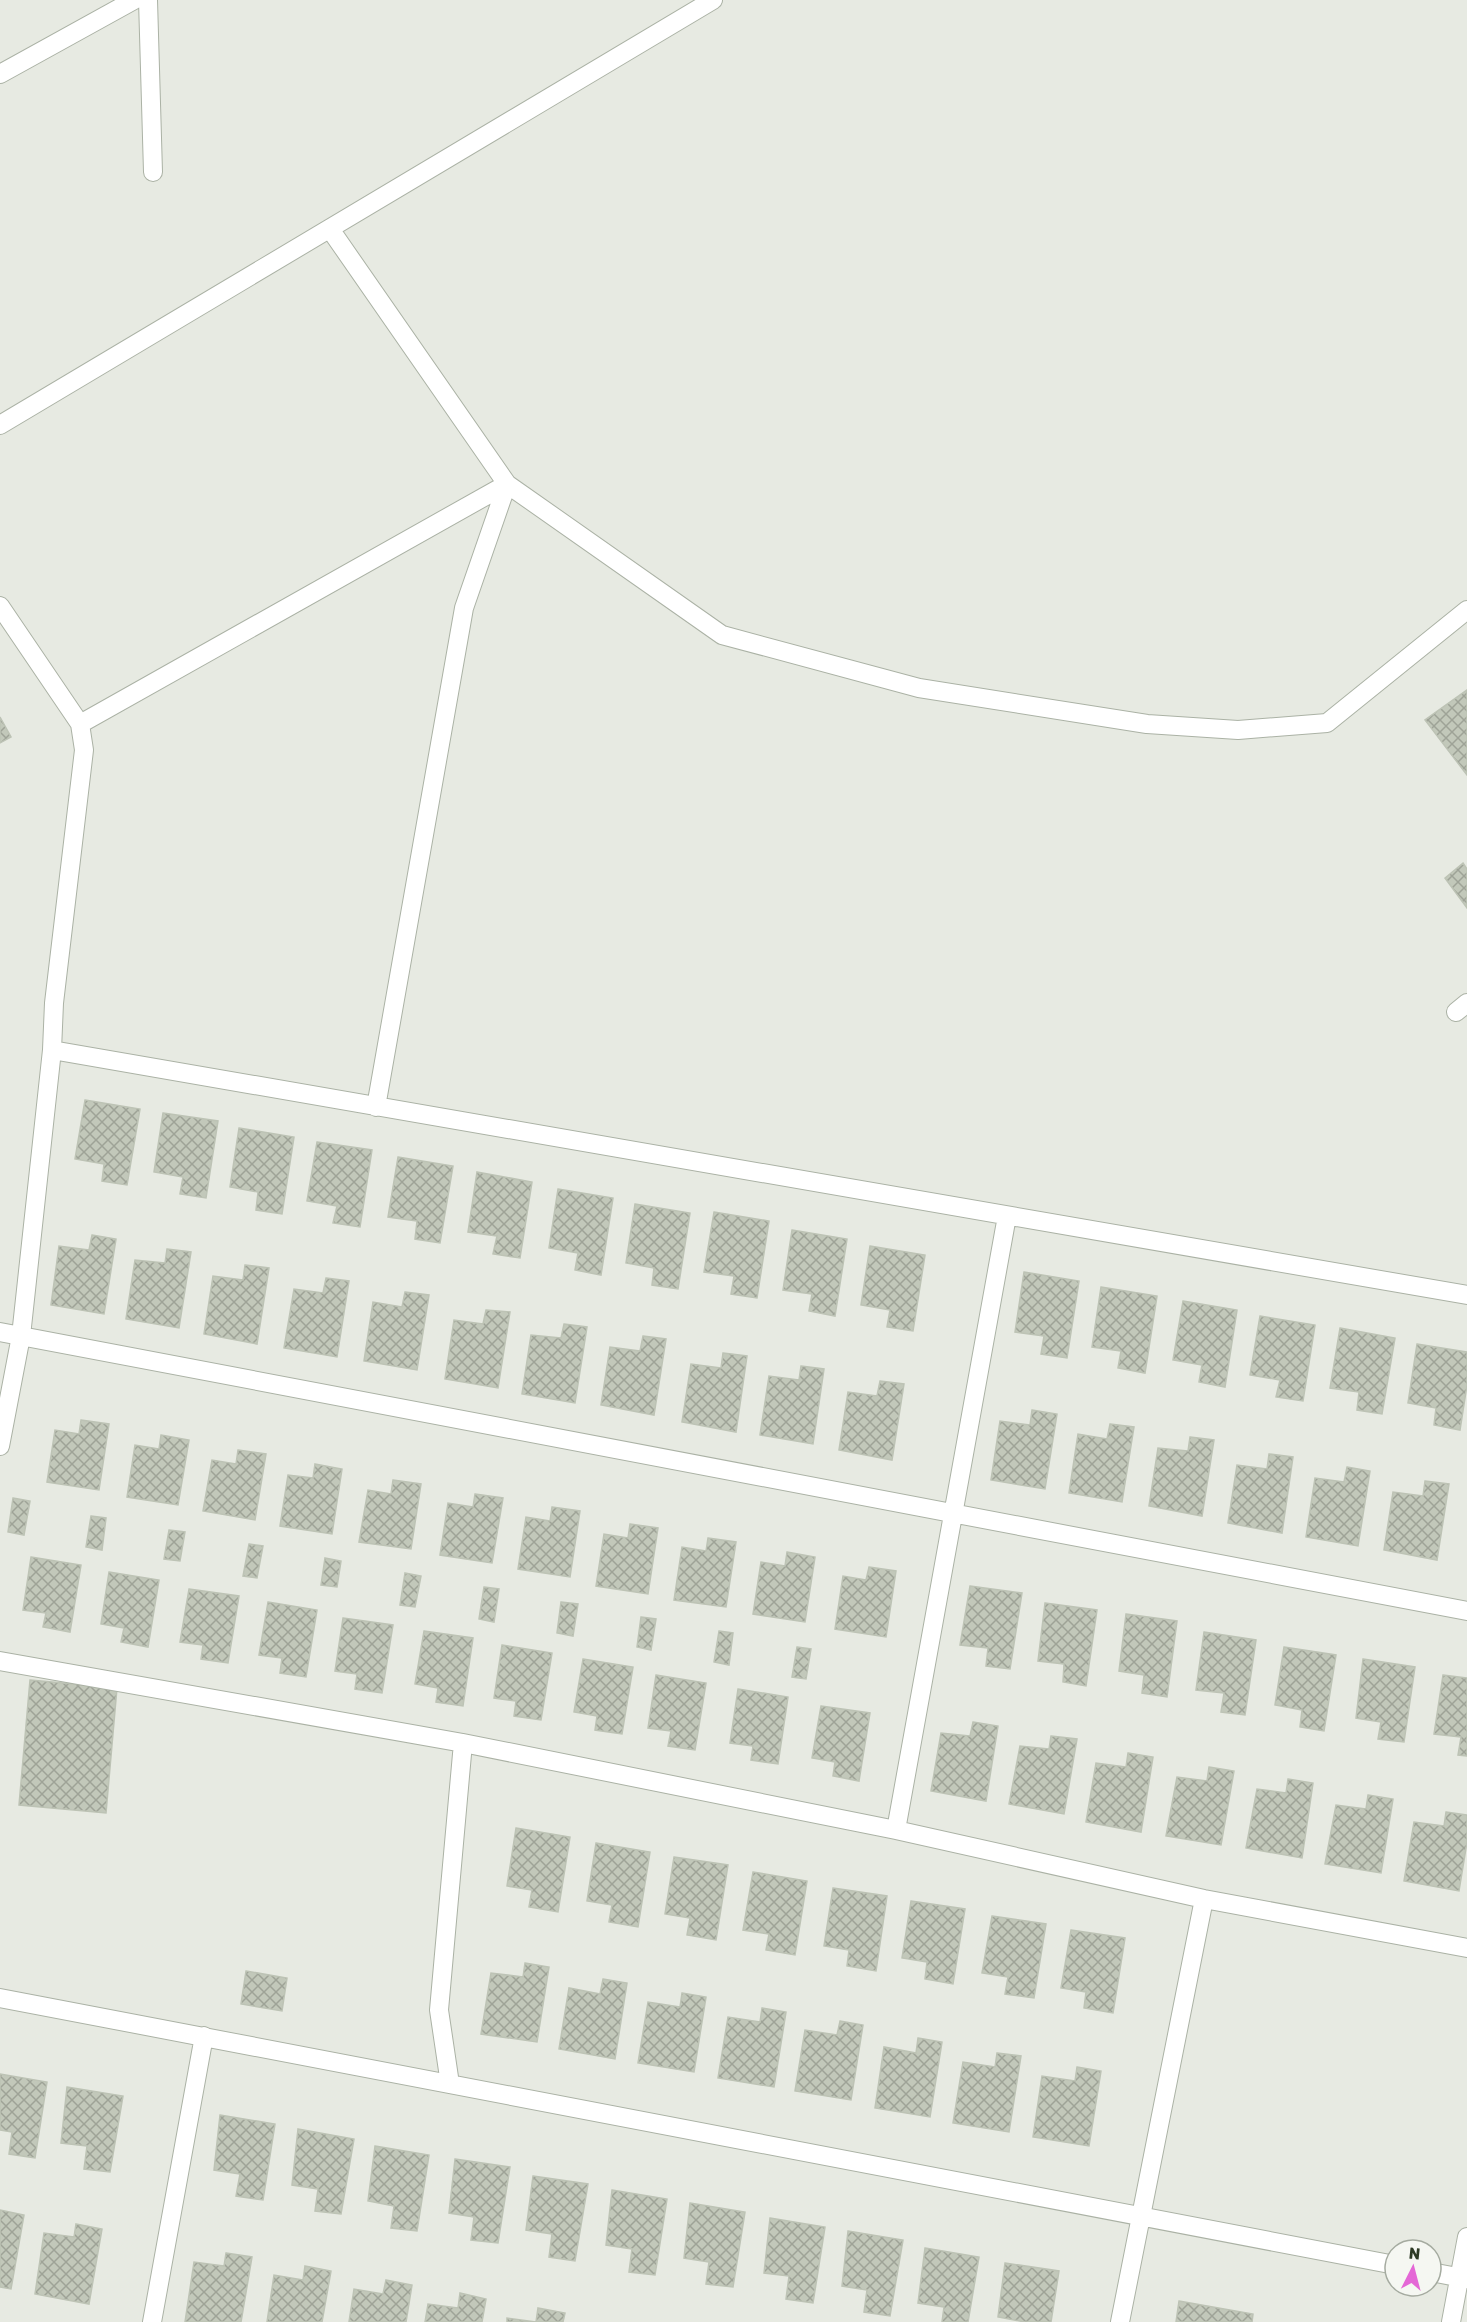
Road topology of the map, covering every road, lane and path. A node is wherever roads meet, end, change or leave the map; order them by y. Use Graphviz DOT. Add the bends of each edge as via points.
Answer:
graph roads {
  1 [pos="134,0"];
  2 [pos="148,0"];
  3 [pos="713,0"];
  4 [pos="0,74"];
  5 [pos="153,172"];
  6 [pos="330,229"];
  7 [pos="0,425"];
  8 [pos="507,484"];
  9 [pos="0,606"];
  10 [pos="1467,610"];
  11 [pos="80,724"];
  12 [pos="52,1050"];
  13 [pos="376,1107"];
  14 [pos="1007,1216"];
  15 [pos="1467,1295"];
  16 [pos="0,1332"];
  17 [pos="21,1336"];
  18 [pos="0,1446"];
  19 [pos="954,1514"];
  20 [pos="1467,1611"];
  21 [pos="0,1661"];
  22 [pos="463,1743"];
  23 [pos="896,1830"];
  24 [pos="1204,1899"];
  25 [pos="1467,1948"];
  26 [pos="0,1998"];
  27 [pos="204,2036"];
  28 [pos="450,2084"];
  29 [pos="1139,2216"];
  30 [pos="1467,2237"];
  31 [pos="1383,2263"];
  32 [pos="1443,2274"];
  33 [pos="1463,2278"];
  34 [pos="152,2322"];
  35 [pos="1120,2322"];
  36 [pos="1451,2322"];
  1 -- 4 [label="street"];
  2 -- 5 [label="street"];
  3 -- 6 [label="street"];
  6 -- 7 [label="street"];
  6 -- 8 [label="street"];
  8 -- 10 [label="street" via="722,635 920,688 1147,724 1238,730 1326,723"];
  8 -- 11 [label="street"];
  8 -- 13 [label="street" via="464,608"];
  9 -- 11 [label="street"];
  11 -- 12 [label="street" via="84,750"];
  12 -- 13 [label="street"];
  12 -- 17 [label="street"];
  13 -- 14 [label="street"];
  14 -- 15 [label="street"];
  14 -- 19 [label="street"];
  16 -- 17 [label="street"];
  17 -- 18 [label="street"];
  17 -- 19 [label="street"];
  19 -- 20 [label="street"];
  19 -- 23 [label="street"];
  21 -- 22 [label="street"];
  22 -- 23 [label="street"];
  22 -- 28 [label="street" via="439,2010"];
  23 -- 24 [label="street"];
  24 -- 25 [label="street"];
  24 -- 29 [label="street"];
  26 -- 27 [label="street"];
  27 -- 28 [label="street"];
  27 -- 34 [label="street"];
  28 -- 29 [label="street"];
  29 -- 31 [label="street"];
  29 -- 35 [label="street"];
  30 -- 33 [label="street"];
  32 -- 33 [label="street"];
  33 -- 36 [label="street"];
}
